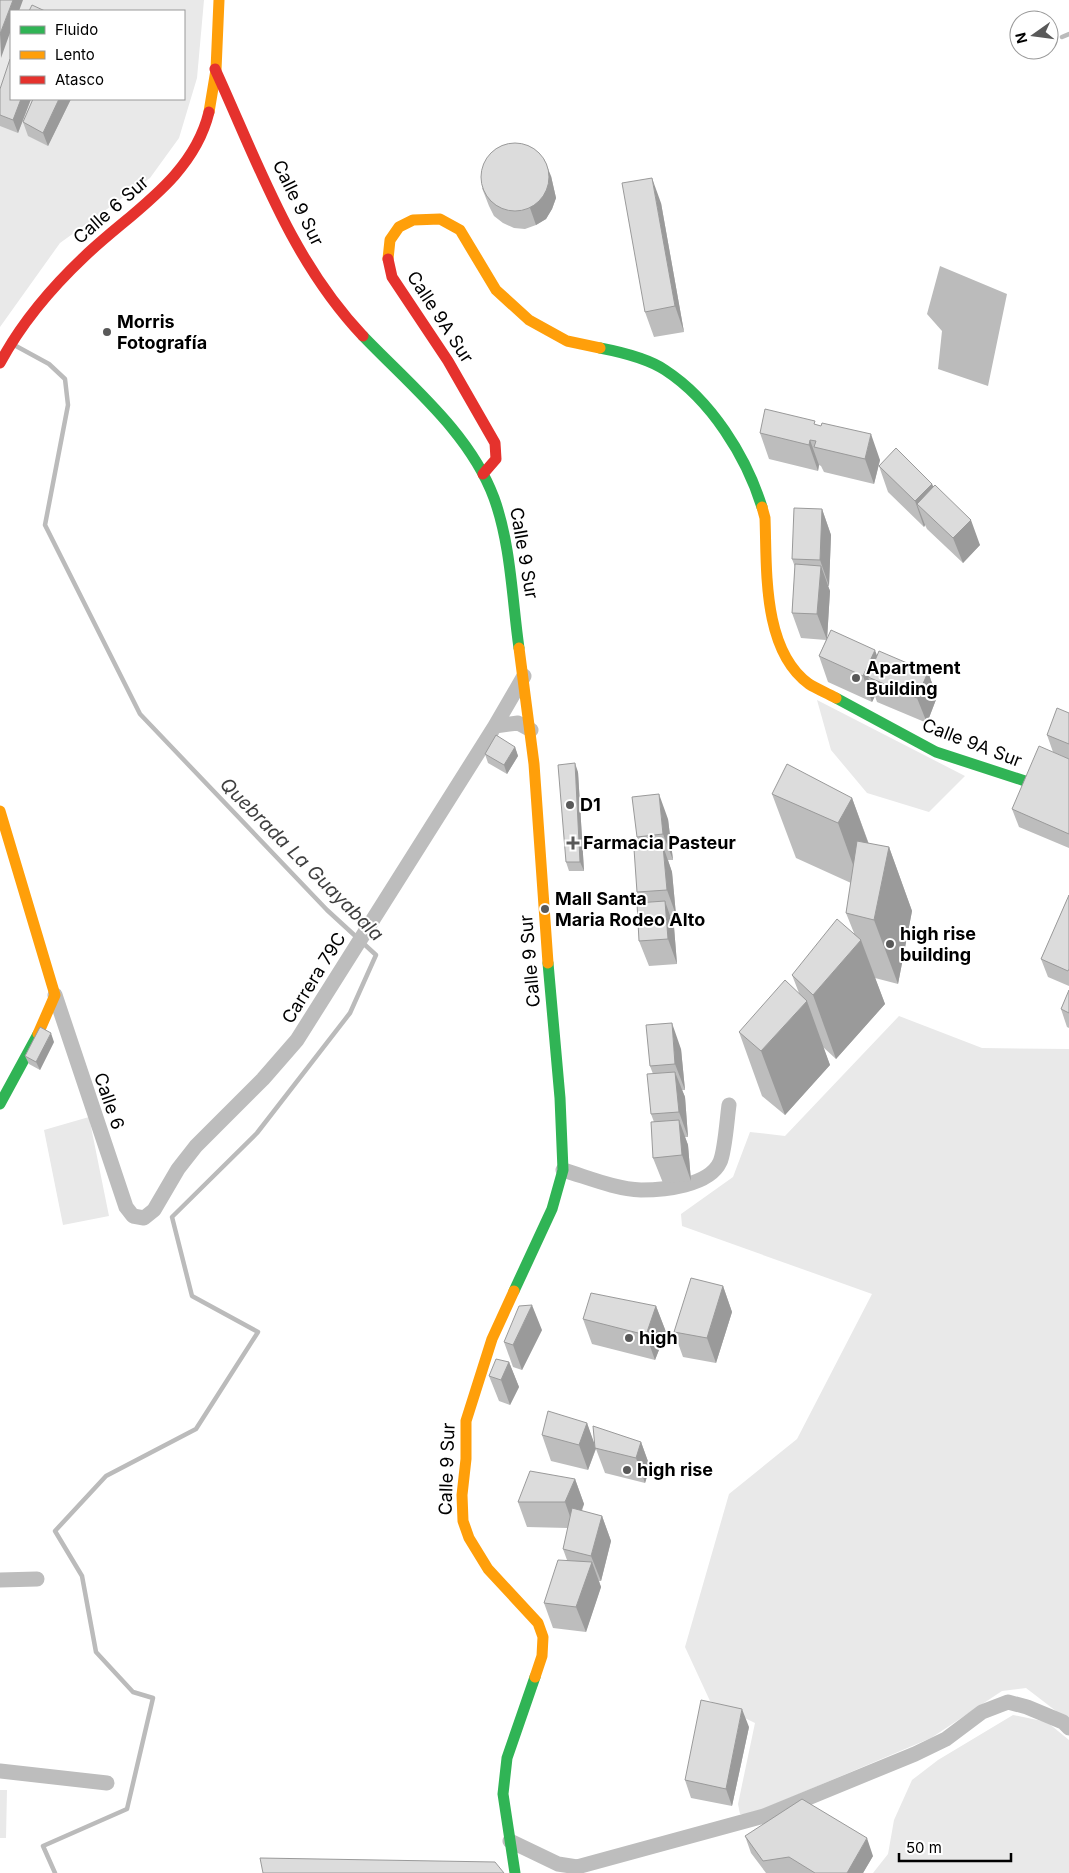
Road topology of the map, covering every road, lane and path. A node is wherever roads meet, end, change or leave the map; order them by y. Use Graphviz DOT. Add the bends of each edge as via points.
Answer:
graph roads {
  1 [pos="218,0"];
  2 [pos="215,69"];
  3 [pos="0,363"];
  4 [pos="483,474"];
  5 [pos="524,676"];
  6 [pos="495,726"];
  7 [pos="531,730"];
  8 [pos="1028,782"];
  9 [pos="0,812"];
  10 [pos="55,995"];
  11 [pos="0,1104"];
  12 [pos="729,1105"];
  13 [pos="563,1170"];
  14 [pos="133,1216"];
  15 [pos="37,1579"];
  16 [pos="0,1580"];
  17 [pos="1069,1728"];
  18 [pos="0,1771"];
  19 [pos="107,1783"];
  20 [pos="510,1841"];
  21 [pos="515,1873"];
  1 -- 2 [label="street, Calle 9 Sur"];
  2 -- 3 [label="street, Calle 6 Sur" via="210,110 193,155 164,187 63,276 16,336"];
  2 -- 4 [label="street, Calle 9 Sur" via="276,210 316,278 336,305 459,439"];
  4 -- 5 [label="street, Calle 9 Sur" via="493,494 503,529"];
  4 -- 8 [label="street, Calle 9A Sur" via="496,459 495,443 448,361 396,286 390,269 388,248 392,235 399,227 418,219 440,219 460,230 496,290 528,320 567,342 622,352 665,370 699,399 729,437 756,489 765,518 769,610 784,655 808,683 936,752"];
  5 -- 6 [label="street, Carrera 79C"];
  5 -- 7 [label="street, Calle 9 Sur"];
  6 -- 7 [label="street" via="518,723"];
  6 -- 14 [label="street, Carrera 79C" via="297,1040 185,1159 149,1216"];
  7 -- 13 [label="street, Calle 9 Sur"];
  9 -- 10 [label="street, Calle 6"];
  10 -- 11 [label="street" via="42,1027"];
  10 -- 14 [label="street, Calle 6" via="126,1207"];
  12 -- 13 [label="street" via="720,1162 697,1182 640,1190"];
  13 -- 20 [label="street, Calle 9 Sur" via="552,1209 492,1339 466,1421 462,1495 463,1521 469,1538 488,1569 538,1623 543,1637 542,1656 507,1758 503,1794"];
  15 -- 16 [label="street"];
  17 -- 20 [label="street" via="1063,1722 1008,1702 982,1712 946,1739 914,1754 764,1816 577,1867 558,1864"];
  18 -- 19 [label="street"];
  20 -- 21 [label="street, Calle 9 Sur"];
}
